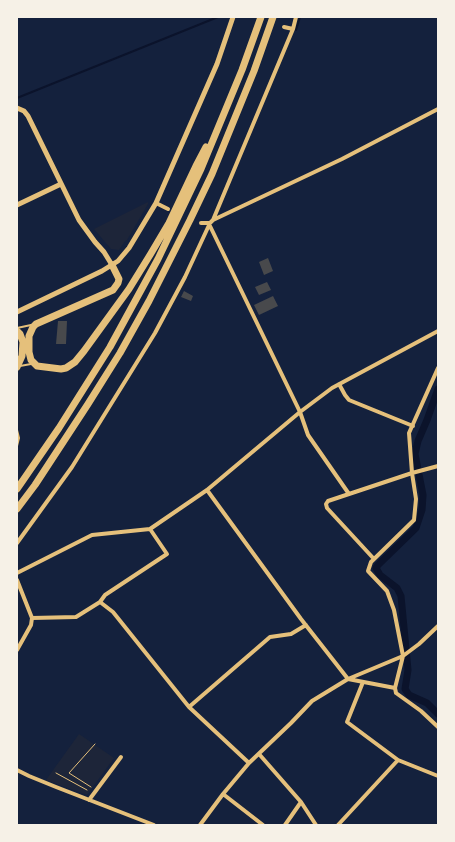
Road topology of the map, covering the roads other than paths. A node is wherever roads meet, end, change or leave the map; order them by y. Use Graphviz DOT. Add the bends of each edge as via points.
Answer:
graph roads {
  1 [pos="233,17"];
  2 [pos="261,17"];
  3 [pos="273,17"];
  4 [pos="296,17"];
  5 [pos="284,27"];
  6 [pos="293,29"];
  7 [pos="17,108"];
  8 [pos="438,109"];
  9 [pos="223,118"];
  10 [pos="61,184"];
  11 [pos="156,204"];
  12 [pos="17,205"];
  13 [pos="168,209"];
  14 [pos="201,223"];
  15 [pos="211,223"];
  16 [pos="112,265"];
  17 [pos="17,312"];
  18 [pos="36,324"];
  19 [pos="17,329"];
  20 [pos="438,331"];
  21 [pos="34,363"];
  22 [pos="17,367"];
  23 [pos="438,368"];
  24 [pos="339,384"];
  25 [pos="300,412"];
  26 [pos="413,426"];
  27 [pos="17,430"];
  28 [pos="17,446"];
  29 [pos="438,466"];
  30 [pos="412,473"];
  31 [pos="17,489"];
  32 [pos="207,490"];
  33 [pos="349,494"];
  34 [pos="17,508"];
  35 [pos="150,529"];
  36 [pos="17,543"];
  37 [pos="374,559"];
  38 [pos="17,573"];
  39 [pos="17,580"];
  40 [pos="100,602"];
  41 [pos="32,618"];
  42 [pos="306,625"];
  43 [pos="438,626"];
  44 [pos="17,650"];
  45 [pos="403,656"];
  46 [pos="348,679"];
  47 [pos="362,682"];
  48 [pos="395,688"];
  49 [pos="189,707"];
  50 [pos="438,727"];
  51 [pos="259,754"];
  52 [pos="121,757"];
  53 [pos="398,760"];
  54 [pos="249,763"];
  55 [pos="17,770"];
  56 [pos="438,776"];
  57 [pos="223,794"];
  58 [pos="89,800"];
  59 [pos="300,802"];
  60 [pos="154,825"];
  61 [pos="200,825"];
  62 [pos="263,825"];
  63 [pos="285,825"];
  64 [pos="316,825"];
  65 [pos="338,825"];
  1 -- 11 [label="street" via="217,64"];
  2 -- 9 [label="highway"];
  3 -- 34 [label="highway" via="254,71 214,167 150,301 72,429"];
  4 -- 6 [label="street"];
  5 -- 6 [label="street"];
  6 -- 15 [label="street"];
  7 -- 10 [label="street" via="28,116"];
  8 -- 15 [label="street"];
  9 -- 21 [label="highway" via="150,255 84,351 66,368 42,367"];
  9 -- 31 [label="highway" via="180,215 139,295 79,397"];
  10 -- 12 [label="street"];
  10 -- 16 [label="street" via="79,220"];
  11 -- 13 [label="street"];
  11 -- 16 [label="street" via="129,248"];
  14 -- 15 [label="street"];
  15 -- 25 [label="street"];
  15 -- 36 [label="street" via="155,333 72,467"];
  16 -- 17 [label="street"];
  16 -- 18 [label="highway" via="119,280 113,290"];
  18 -- 19 [label="lane"];
  18 -- 21 [label="highway" via="29,336 30,356"];
  19 -- 22 [label="highway" via="23,342 22,356"];
  20 -- 24 [label="street"];
  21 -- 22 [label="lane"];
  23 -- 26 [label="street"];
  24 -- 25 [label="street"];
  24 -- 26 [label="street" via="349,400"];
  25 -- 32 [label="street"];
  25 -- 33 [label="street" via="308,435"];
  26 -- 30 [label="street" via="409,433"];
  27 -- 28 [label="lane"];
  29 -- 30 [label="street"];
  30 -- 33 [label="street"];
  30 -- 37 [label="street" via="416,499 414,520"];
  32 -- 35 [label="street"];
  32 -- 42 [label="street"];
  33 -- 37 [label="street" via="328,501 327,508"];
  35 -- 38 [label="street" via="92,535"];
  35 -- 40 [label="street" via="168,554 105,595"];
  37 -- 45 [label="street" via="368,571 387,591 394,610"];
  39 -- 41 [label="street"];
  40 -- 41 [label="street" via="76,617"];
  40 -- 49 [label="street" via="113,612"];
  41 -- 44 [label="street"];
  42 -- 46 [label="street"];
  42 -- 49 [label="street" via="291,634 270,637"];
  43 -- 45 [label="street"];
  45 -- 46 [label="street"];
  45 -- 48 [label="street"];
  46 -- 47 [label="street"];
  46 -- 51 [label="street" via="312,701"];
  47 -- 48 [label="street"];
  47 -- 53 [label="street" via="346,722"];
  48 -- 50 [label="street" via="396,693"];
  49 -- 54 [label="street"];
  51 -- 54 [label="street"];
  51 -- 59 [label="street"];
  52 -- 58 [label="street"];
  53 -- 56 [label="street"];
  53 -- 65 [label="street"];
  54 -- 57 [label="street"];
  55 -- 58 [label="street"];
  57 -- 61 [label="street"];
  57 -- 62 [label="street"];
  58 -- 60 [label="street"];
  59 -- 63 [label="street"];
  59 -- 64 [label="street"];
}
